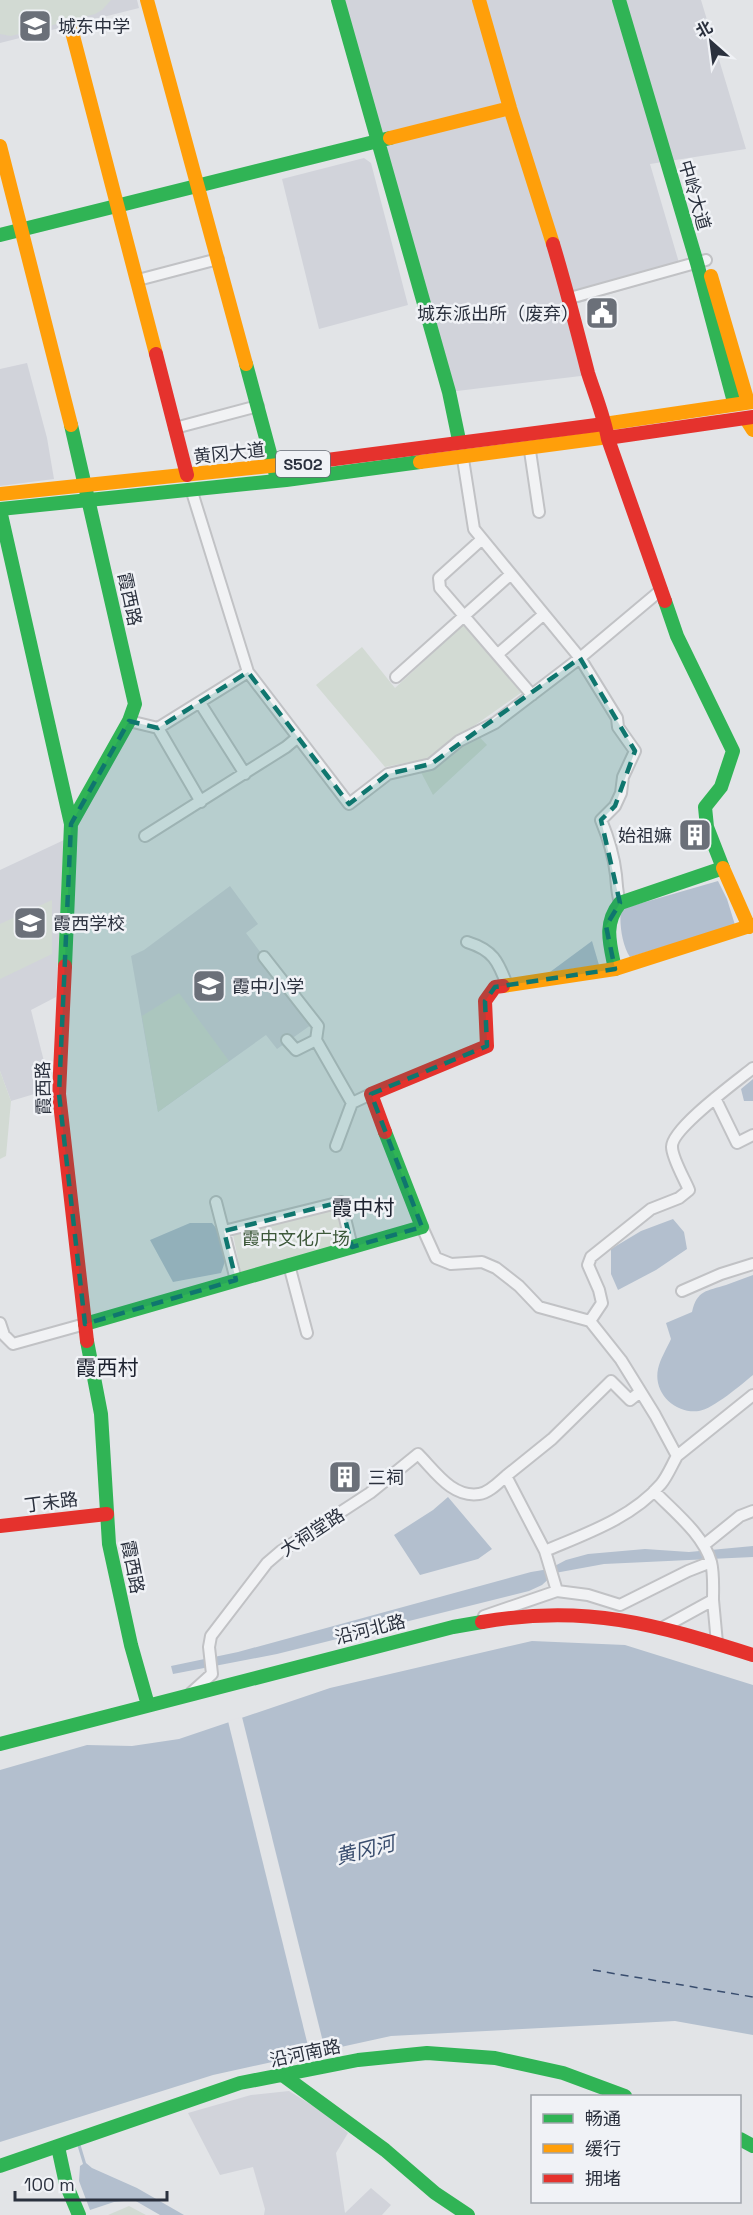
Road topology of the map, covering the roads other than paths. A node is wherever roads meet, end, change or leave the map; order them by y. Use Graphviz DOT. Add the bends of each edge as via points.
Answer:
graph roads {
  1 [pos="147,0"];
  2 [pos="338,0"];
  3 [pos="479,0"];
  4 [pos="619,0"];
  5 [pos="629,0"];
  6 [pos="71,28"];
  7 [pos="510,108"];
  8 [pos="378,140"];
  9 [pos="0,146"];
  10 [pos="198,185"];
  11 [pos="118,205"];
  12 [pos="21,229"];
  13 [pos="0,235"];
  14 [pos="218,259"];
  15 [pos="701,261"];
  16 [pos="138,280"];
  17 [pos="570,298"];
  18 [pos="745,401"];
  19 [pos="258,406"];
  20 [pos="751,422"];
  21 [pos="175,428"];
  22 [pos="608,438"];
  23 [pos="459,440"];
  24 [pos="530,451"];
  25 [pos="463,459"];
  26 [pos="187,475"];
  27 [pos="277,482"];
  28 [pos="192,492"];
  29 [pos="0,494"];
  30 [pos="0,509"];
  31 [pos="539,512"];
  32 [pos="481,540"];
  33 [pos="511,574"];
  34 [pos="661,590"];
  35 [pos="544,614"];
  36 [pos="464,616"];
  37 [pos="498,654"];
  38 [pos="580,658"];
  39 [pos="248,672"];
  40 [pos="396,677"];
  41 [pos="532,695"];
  42 [pos="200,703"];
  43 [pos="129,721"];
  44 [pos="158,728"];
  45 [pos="298,737"];
  46 [pos="245,774"];
  47 [pos="201,802"];
  48 [pos="71,824"];
  49 [pos="145,836"];
  50 [pos="723,868"];
  51 [pos="620,903"];
  52 [pos="751,926"];
  53 [pos="467,942"];
  54 [pos="264,957"];
  55 [pos="615,969"];
  56 [pos="507,985"];
  57 [pos="287,1040"];
  58 [pos="316,1040"];
  59 [pos="753,1068"];
  60 [pos="371,1094"];
  61 [pos="715,1098"];
  62 [pos="352,1102"];
  63 [pos="753,1135"];
  64 [pos="336,1146"];
  65 [pos="216,1202"];
  66 [pos="422,1227"];
  67 [pos="224,1232"];
  68 [pos="352,1247"];
  69 [pos="753,1264"];
  70 [pos="289,1266"];
  71 [pos="236,1280"];
  72 [pos="681,1290"];
  73 [pos="590,1321"];
  74 [pos="0,1323"];
  75 [pos="85,1324"];
  76 [pos="307,1333"];
  77 [pos="640,1392"];
  78 [pos="753,1395"];
  79 [pos="677,1456"];
  80 [pos="506,1476"];
  81 [pos="654,1491"];
  82 [pos="753,1511"];
  83 [pos="107,1514"];
  84 [pos="0,1526"];
  85 [pos="705,1547"];
  86 [pos="545,1551"];
  87 [pos="710,1561"];
  88 [pos="557,1591"];
  89 [pos="712,1600"];
  90 [pos="453,1627"];
  91 [pos="662,1628"];
  92 [pos="717,1643"];
  93 [pos="753,1654"];
  94 [pos="190,1694"];
  95 [pos="148,1705"];
  96 [pos="0,1744"];
  97 [pos="284,2076"];
  98 [pos="620,2095"];
  99 [pos="58,2147"];
  100 [pos="0,2166"];
  101 [pos="79,2215"];
  102 [pos="468,2215"];
  1 -- 10 [label="street"];
  2 -- 8 [label="street"];
  3 -- 7 [label="street"];
  4 -- 15 [label="street, 中岭大道"];
  5 -- 15 [label="street, 中岭大道"];
  6 -- 11 [label="street"];
  7 -- 8 [label="street"];
  7 -- 17 [label="street"];
  8 -- 10 [label="street"];
  8 -- 23 [label="street"];
  9 -- 12 [label="street, 霞西路"];
  10 -- 11 [label="street"];
  10 -- 14 [label="street"];
  11 -- 12 [label="street"];
  11 -- 16 [label="street"];
  12 -- 13 [label="street"];
  12 -- 43 [label="street, 霞西路" via="87,485 135,704"];
  14 -- 16 [label="street"];
  14 -- 19 [label="street"];
  15 -- 17 [label="street"];
  15 -- 18 [label="street, 中岭大道"];
  16 -- 21 [label="street"];
  17 -- 22 [label="street"];
  18 -- 29 [label="street, 黄冈大道 / S502" via="284,466"];
  19 -- 21 [label="street"];
  19 -- 27 [label="street"];
  20 -- 22 [label="street, 黄冈大道 / S502"];
  21 -- 26 [label="street"];
  22 -- 30 [label="street, 黄冈大道 / S502" via="286,480"];
  22 -- 34 [label="street"];
  24 -- 31 [label="street"];
  25 -- 32 [label="street" via="474,529"];
  28 -- 39 [label="street"];
  30 -- 48 [label="street"];
  32 -- 33 [label="street"];
  32 -- 36 [label="street" via="439,578 440,588"];
  33 -- 35 [label="street"];
  33 -- 36 [label="street"];
  34 -- 38 [label="street"];
  34 -- 50 [label="street" via="677,636 733,751 721,787 705,807 707,827"];
  35 -- 37 [label="street"];
  35 -- 38 [label="street"];
  36 -- 37 [label="street"];
  36 -- 40 [label="street"];
  37 -- 41 [label="street"];
  38 -- 41 [label="street"];
  38 -- 51 [label="street" via="635,751 618,800 601,820"];
  39 -- 42 [label="street"];
  39 -- 45 [label="street"];
  41 -- 45 [label="street" via="495,723 459,741 431,764 388,774 349,804"];
  42 -- 44 [label="street"];
  42 -- 46 [label="street"];
  43 -- 44 [label="street"];
  43 -- 48 [label="street, 霞西路"];
  44 -- 47 [label="street"];
  45 -- 46 [label="street"];
  46 -- 47 [label="street"];
  47 -- 49 [label="street"];
  48 -- 75 [label="street, 霞西路" via="59,1094"];
  50 -- 51 [label="street"];
  50 -- 52 [label="street"];
  51 -- 55 [label="street" via="606,926"];
  52 -- 55 [label="street"];
  53 -- 56 [label="street" via="484,947 496,960"];
  54 -- 58 [label="street" via="318,1026"];
  55 -- 56 [label="street"];
  56 -- 60 [label="street" via="495,987 485,1001 487,1046"];
  57 -- 58 [label="street" via="296,1050"];
  58 -- 62 [label="street"];
  59 -- 61 [label="street"];
  60 -- 62 [label="street"];
  60 -- 66 [label="street"];
  61 -- 63 [label="street" via="737,1143"];
  61 -- 73 [label="street" via="674,1137 671,1148 689,1190 651,1209 591,1257 588,1265 602,1303"];
  62 -- 64 [label="street"];
  65 -- 67 [label="street"];
  66 -- 68 [label="street"];
  66 -- 73 [label="street" via="436,1257 452,1264 482,1262 519,1286 538,1307"];
  67 -- 68 [label="street" via="341,1202"];
  67 -- 71 [label="street"];
  68 -- 70 [label="street"];
  69 -- 72 [label="street"];
  70 -- 71 [label="street"];
  70 -- 76 [label="street"];
  71 -- 75 [label="street"];
  73 -- 77 [label="street" via="615,1351"];
  74 -- 75 [label="street" via="13,1344"];
  75 -- 83 [label="street, 霞西路" via="101,1414"];
  77 -- 79 [label="street"];
  77 -- 80 [label="street" via="630,1400 611,1381 552,1439"];
  78 -- 79 [label="street"];
  79 -- 81 [label="street" via="663,1483"];
  80 -- 86 [label="street"];
  80 -- 94 [label="street, 大祠堂路" via="480,1495 463,1493 450,1488 418,1454 362,1499 267,1563 211,1636 212,1674"];
  81 -- 85 [label="street"];
  81 -- 86 [label="street" via="596,1530"];
  82 -- 85 [label="street" via="740,1516"];
  83 -- 84 [label="street, 丁未路"];
  83 -- 95 [label="street, 霞西路" via="109,1544"];
  85 -- 87 [label="street"];
  86 -- 88 [label="street"];
  87 -- 88 [label="street" via="620,1605"];
  87 -- 89 [label="street"];
  88 -- 90 [label="street"];
  89 -- 91 [label="street"];
  89 -- 92 [label="street"];
  90 -- 91 [label="street, 沿河北路" via="547,1614 591,1615"];
  90 -- 94 [label="street, 沿河北路"];
  91 -- 92 [label="street, 沿河北路"];
  92 -- 93 [label="street, 沿河北路"];
  94 -- 95 [label="street, 沿河北路"];
  95 -- 96 [label="street, 沿河北路"];
  97 -- 98 [label="street, 沿河南路" via="358,2060 426,2053 495,2058 563,2073"];
  97 -- 99 [label="street, 沿河南路" via="240,2084"];
  97 -- 102 [label="street"];
  99 -- 100 [label="street, 沿河南路"];
  99 -- 101 [label="street" via="66,2184"];
}
